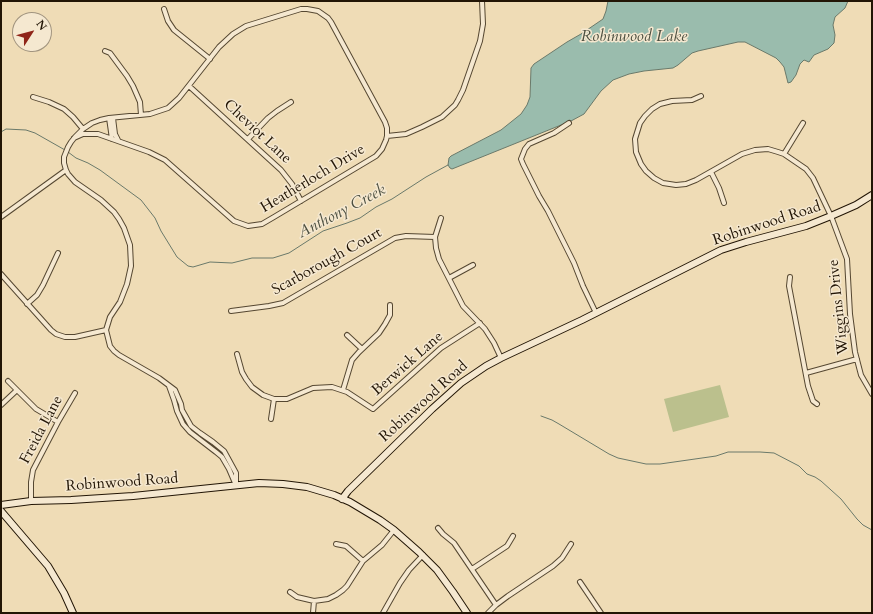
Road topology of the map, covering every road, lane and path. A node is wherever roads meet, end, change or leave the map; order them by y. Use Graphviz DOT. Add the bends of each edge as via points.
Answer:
graph roads {
  1 [pos="482,1"];
  2 [pos="164,9"];
  3 [pos="105,51"];
  4 [pos="210,59"];
  5 [pos="189,86"];
  6 [pos="701,96"];
  7 [pos="33,97"];
  8 [pos="291,102"];
  9 [pos="142,115"];
  10 [pos="111,118"];
  11 [pos="569,123"];
  12 [pos="803,123"];
  13 [pos="83,129"];
  14 [pos="387,136"];
  15 [pos="74,138"];
  16 [pos="112,139"];
  17 [pos="248,139"];
  18 [pos="118,141"];
  19 [pos="784,154"];
  20 [pos="66,170"];
  21 [pos="711,172"];
  22 [pos="872,195"];
  23 [pos="301,201"];
  24 [pos="724,203"];
  25 [pos="831,216"];
  26 [pos="1,217"];
  27 [pos="441,218"];
  28 [pos="435,237"];
  29 [pos="58,253"];
  30 [pos="473,265"];
  31 [pos="1,274"];
  32 [pos="790,277"];
  33 [pos="449,278"];
  34 [pos="28,304"];
  35 [pos="390,305"];
  36 [pos="231,311"];
  37 [pos="596,313"];
  38 [pos="480,323"];
  39 [pos="106,330"];
  40 [pos="347,335"];
  41 [pos="362,349"];
  42 [pos="237,354"];
  43 [pos="501,358"];
  44 [pos="857,359"];
  45 [pos="806,373"];
  46 [pos="8,381"];
  47 [pos="168,385"];
  48 [pos="17,390"];
  49 [pos="343,390"];
  50 [pos="75,393"];
  51 [pos="872,394"];
  52 [pos="274,399"];
  53 [pos="817,404"];
  54 [pos="1,405"];
  55 [pos="182,412"];
  56 [pos="178,414"];
  57 [pos="271,419"];
  58 [pos="58,422"];
  59 [pos="198,432"];
  60 [pos="194,436"];
  61 [pos="236,485"];
  62 [pos="342,499"];
  63 [pos="31,502"];
  64 [pos="1,505"];
  65 [pos="1,511"];
  66 [pos="438,528"];
  67 [pos="394,530"];
  68 [pos="513,536"];
  69 [pos="336,544"];
  70 [pos="571,544"];
  71 [pos="422,555"];
  72 [pos="363,561"];
  73 [pos="472,569"];
  74 [pos="580,582"];
  75 [pos="290,592"];
  76 [pos="314,602"];
  77 [pos="496,605"];
  78 [pos="73,613"];
  79 [pos="313,613"];
  80 [pos="383,613"];
  81 [pos="468,613"];
  82 [pos="488,613"];
  83 [pos="601,613"];
  1 -- 14 [label="street" via="483,24 480,41 455,105 442,117 422,128 406,134"];
  2 -- 4 [label="street" via="174,30"];
  3 -- 9 [label="street" via="110,53 133,86"];
  4 -- 5 [label="street"];
  4 -- 14 [label="street" via="229,37 241,29 301,9 318,11 328,18 334,28 385,122"];
  5 -- 9 [label="street" via="168,108"];
  5 -- 17 [label="street, Cheviot Lane"];
  6 -- 21 [label="street, Wiggins Drive" via="692,100 666,102 652,109 640,123 636,133 636,148 639,160 646,171 663,183 686,184"];
  7 -- 13 [label="street" via="64,110"];
  8 -- 17 [label="street" via="277,110"];
  9 -- 10 [label="street"];
  10 -- 13 [label="street" via="92,123"];
  10 -- 16 [label="street"];
  10 -- 18 [label="street"];
  11 -- 37 [label="street" via="529,144 521,158"];
  12 -- 19 [label="street"];
  13 -- 15 [label="street"];
  14 -- 23 [label="street, Heatherloch Drive" via="376,156"];
  15 -- 16 [label="street, Heatherloch Drive" via="83,134 98,134"];
  15 -- 20 [label="street" via="64,157"];
  16 -- 18 [label="street, Heatherloch Drive"];
  17 -- 23 [label="street, Cheviot Lane" via="281,170"];
  18 -- 23 [label="street, Heatherloch Drive" via="165,160 234,221 248,226 262,224"];
  19 -- 21 [label="street, Wiggins Drive" via="768,149 750,151"];
  19 -- 25 [label="street, Wiggins Drive" via="803,166 811,175"];
  20 -- 26 [label="street"];
  20 -- 39 [label="street" via="71,178 114,212 124,228 130,245 131,266 127,284"];
  21 -- 24 [label="street" via="720,188"];
  22 -- 25 [label="main road, Robinwood Road"];
  25 -- 37 [label="main road, Robinwood Road" via="806,226 721,250"];
  25 -- 44 [label="street, Wiggins Drive" via="847,259 850,314"];
  27 -- 28 [label="street"];
  28 -- 33 [label="street" via="436,251"];
  28 -- 36 [label="street, Scarborough Court" via="395,238 283,303"];
  29 -- 34 [label="street" via="44,285"];
  30 -- 33 [label="street"];
  31 -- 34 [label="street"];
  32 -- 45 [label="street" via="789,286"];
  33 -- 38 [label="street" via="463,306"];
  34 -- 39 [label="street" via="50,330 61,336 74,337"];
  35 -- 41 [label="street" via="390,315 385,324"];
  37 -- 43 [label="main road, Robinwood Road"];
  38 -- 43 [label="street" via="489,334"];
  38 -- 49 [label="street, Berwick Lane" via="441,348 373,409"];
  39 -- 47 [label="street" via="114,352"];
  40 -- 41 [label="street"];
  41 -- 49 [label="street" via="351,363"];
  42 -- 52 [label="street" via="242,372 249,384 260,393"];
  43 -- 62 [label="main road, Robinwood Road" via="461,383"];
  44 -- 45 [label="street"];
  44 -- 51 [label="street, Wiggins Drive" via="861,375"];
  45 -- 53 [label="street" via="813,401"];
  46 -- 48 [label="street"];
  47 -- 55 [label="street" via="175,390"];
  47 -- 56 [label="street"];
  48 -- 54 [label="street"];
  48 -- 58 [label="street" via="36,409"];
  49 -- 52 [label="street, Berwick Lane" via="332,387 317,388 287,399"];
  50 -- 58 [label="street, Freida Lane"];
  52 -- 57 [label="street"];
  55 -- 56 [label="street"];
  55 -- 59 [label="street"];
  56 -- 60 [label="street"];
  58 -- 63 [label="street, Freida Lane" via="33,470"];
  59 -- 60 [label="street"];
  59 -- 61 [label="street" via="224,451 236,473"];
  60 -- 61 [label="street" via="222,457"];
  61 -- 62 [label="main road, Robinwood Road" via="296,485"];
  61 -- 63 [label="main road, Robinwood Road" via="133,496"];
  62 -- 67 [label="main road"];
  63 -- 64 [label="main road, Robinwood Road"];
  65 -- 78 [label="main road" via="48,566"];
  66 -- 73 [label="street" via="454,543"];
  67 -- 71 [label="main road"];
  67 -- 72 [label="street"];
  68 -- 73 [label="street" via="507,546"];
  69 -- 72 [label="street" via="346,546"];
  70 -- 77 [label="street" via="553,566"];
  71 -- 80 [label="street" via="400,582"];
  71 -- 81 [label="main road" via="446,582"];
  72 -- 76 [label="street" via="343,590 332,597"];
  73 -- 77 [label="street"];
  74 -- 83 [label="street"];
  75 -- 76 [label="street"];
  76 -- 79 [label="street"];
  77 -- 82 [label="street"];
}
